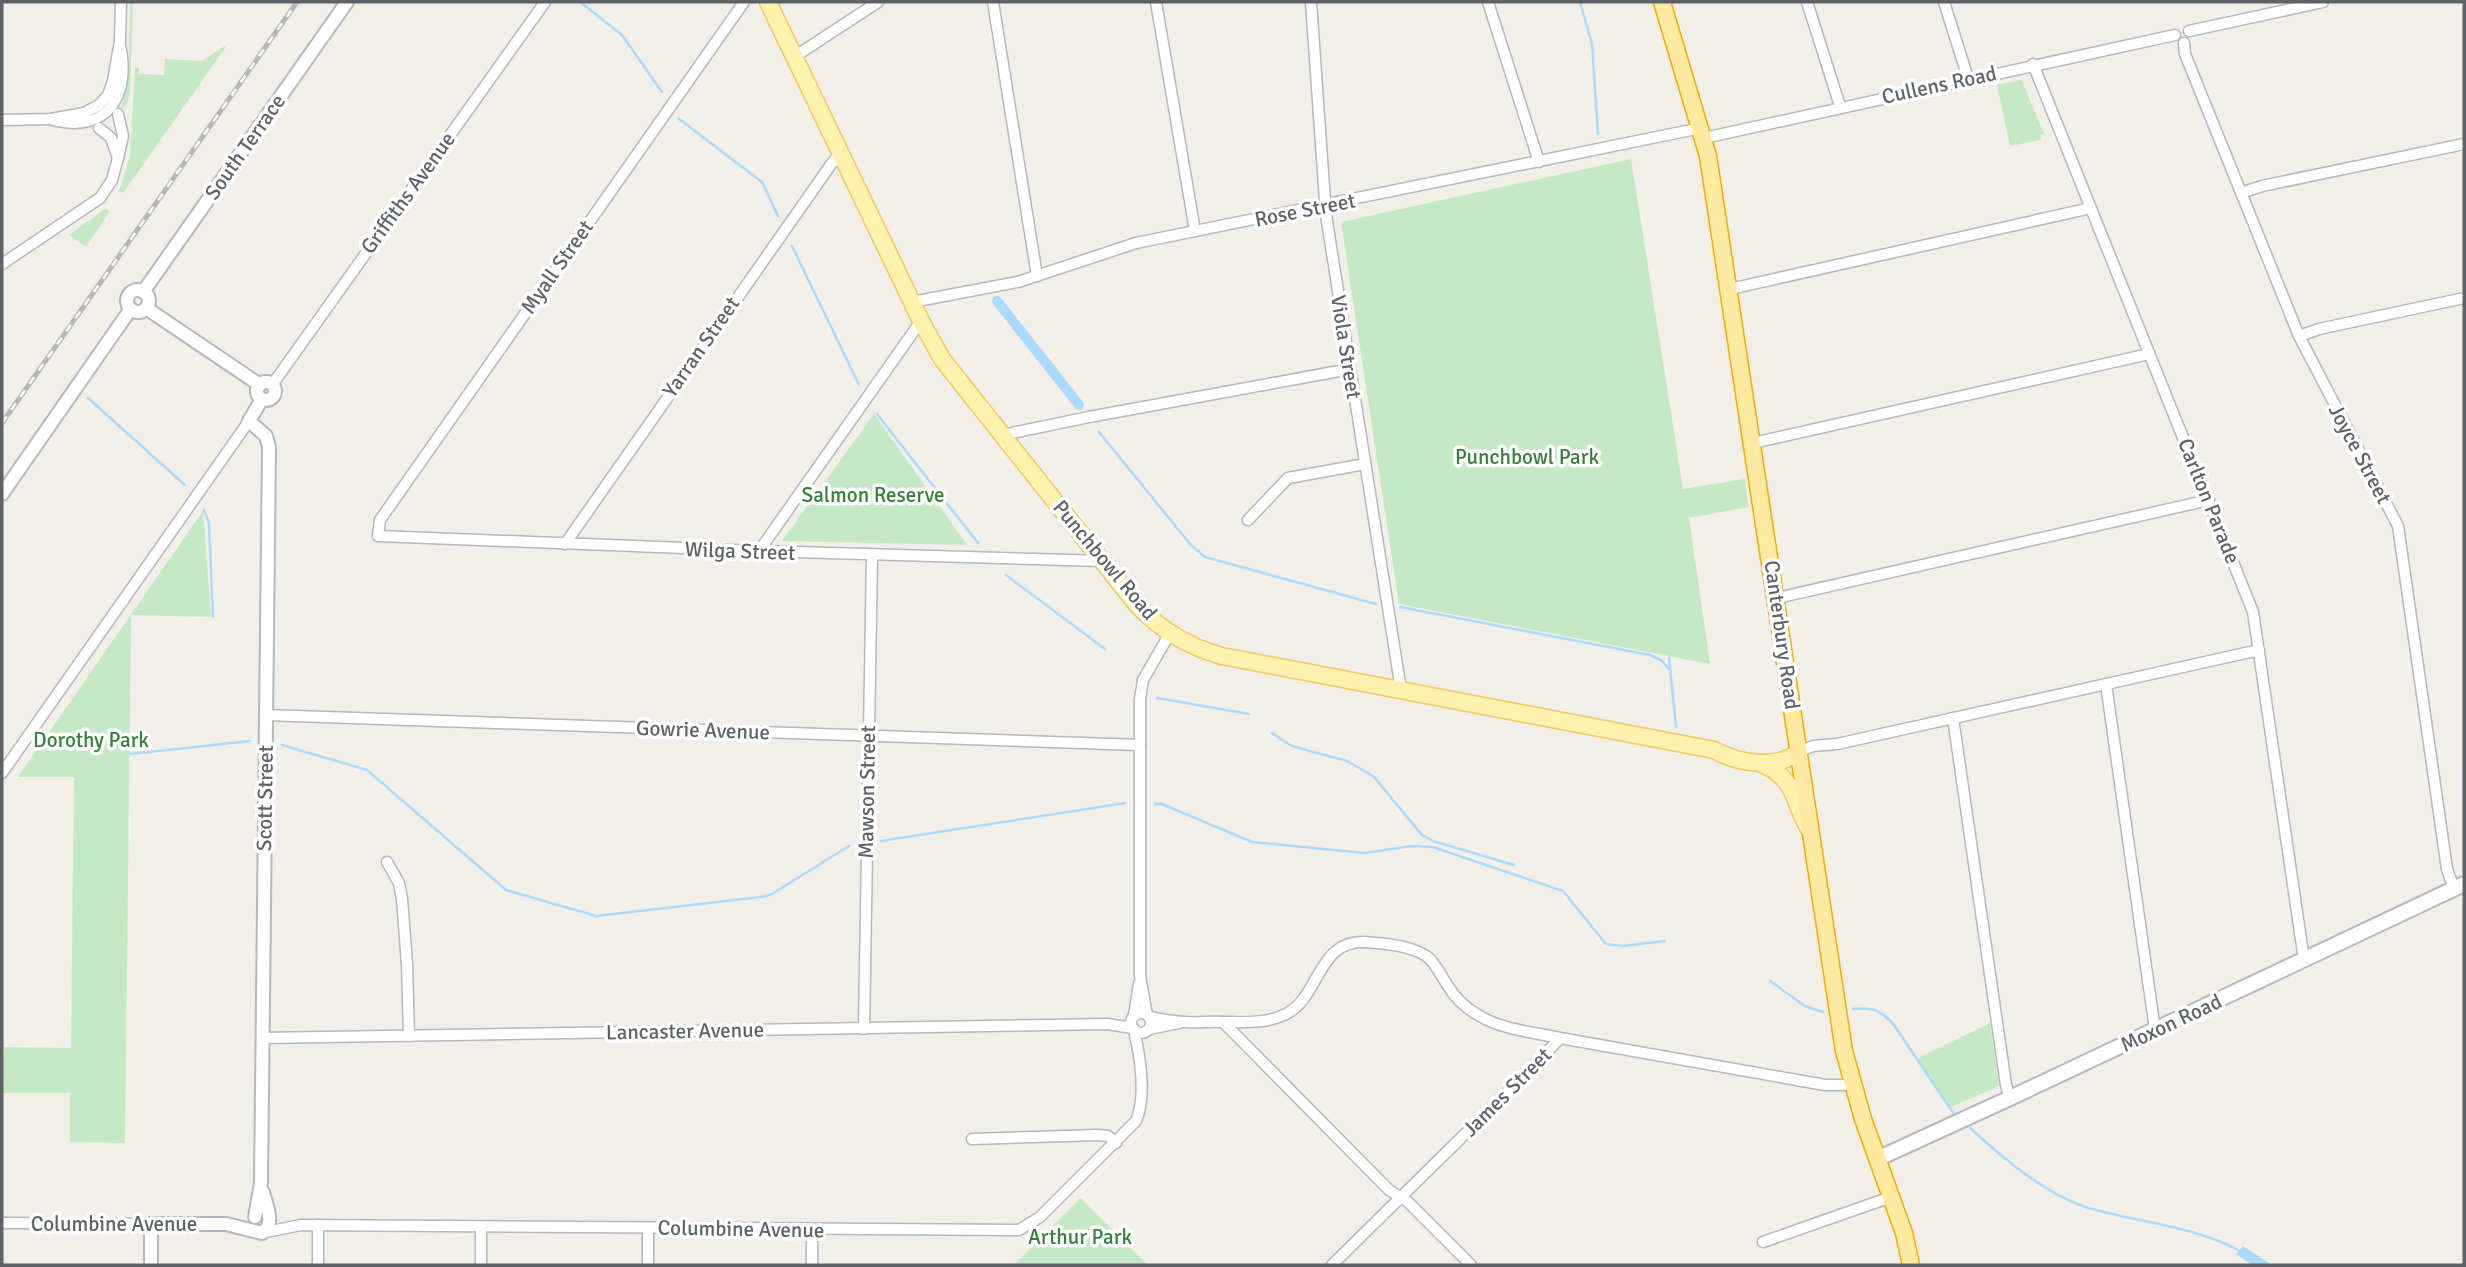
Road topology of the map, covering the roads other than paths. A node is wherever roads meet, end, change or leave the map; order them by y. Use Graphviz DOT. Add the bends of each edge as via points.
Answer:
graph roads {
  1 [pos="121,2"];
  2 [pos="347,2"];
  3 [pos="545,2"];
  4 [pos="744,2"];
  5 [pos="768,2"];
  6 [pos="878,2"];
  7 [pos="993,2"];
  8 [pos="1156,2"];
  9 [pos="1311,2"];
  10 [pos="1488,2"];
  11 [pos="1661,2"];
  12 [pos="1807,2"];
  13 [pos="1944,2"];
  14 [pos="2323,2"];
  15 [pos="2189,31"];
  16 [pos="2175,35"];
  17 [pos="2184,43"];
  18 [pos="794,57"];
  19 [pos="2033,64"];
  20 [pos="1968,78"];
  21 [pos="1840,106"];
  22 [pos="118,114"];
  23 [pos="2,120"];
  24 [pos="99,128"];
  25 [pos="1702,133"];
  26 [pos="2464,144"];
  27 [pos="841,153"];
  28 [pos="118,158"];
  29 [pos="1539,162"];
  30 [pos="2241,193"];
  31 [pos="1325,206"];
  32 [pos="2091,208"];
  33 [pos="1195,231"];
  34 [pos="2,264"];
  35 [pos="1037,276"];
  36 [pos="1730,289"];
  37 [pos="143,292"];
  38 [pos="2464,298"];
  39 [pos="912,302"];
  40 [pos="146,308"];
  41 [pos="131,310"];
  42 [pos="922,321"];
  43 [pos="2299,336"];
  44 [pos="2149,354"];
  45 [pos="1350,369"];
  46 [pos="266,385"];
  47 [pos="249,421"];
  48 [pos="1002,435"];
  49 [pos="1753,443"];
  50 [pos="1365,464"];
  51 [pos="2,494"];
  52 [pos="2209,500"];
  53 [pos="1248,520"];
  54 [pos="378,536"];
  55 [pos="565,544"];
  56 [pos="760,551"];
  57 [pos="872,555"];
  58 [pos="1102,561"];
  59 [pos="1777,598"];
  60 [pos="1170,633"];
  61 [pos="2259,650"];
  62 [pos="2106,684"];
  63 [pos="1401,690"];
  64 [pos="266,715"];
  65 [pos="1953,718"];
  66 [pos="867,736"];
  67 [pos="1140,745"];
  68 [pos="1714,750"];
  69 [pos="1798,752"];
  70 [pos="1759,763"];
  71 [pos="2,774"];
  72 [pos="1811,831"];
  73 [pos="387,862"];
  74 [pos="2459,887"];
  75 [pos="2304,960"];
  76 [pos="1140,976"];
  77 [pos="1134,1016"];
  78 [pos="1148,1016"];
  79 [pos="1223,1022"];
  80 [pos="1182,1023"];
  81 [pos="1107,1024"];
  82 [pos="864,1029"];
  83 [pos="1133,1029"];
  84 [pos="1148,1030"];
  85 [pos="2155,1030"];
  86 [pos="409,1036"];
  87 [pos="263,1038"];
  88 [pos="1560,1038"];
  89 [pos="1140,1061"];
  90 [pos="1852,1085"];
  91 [pos="2010,1098"];
  92 [pos="972,1139"];
  93 [pos="1116,1143"];
  94 [pos="1877,1159"];
  95 [pos="1891,1197"];
  96 [pos="1401,1198"];
  97 [pos="261,1222"];
  98 [pos="2,1223"];
  99 [pos="151,1224"];
  100 [pos="318,1225"];
  101 [pos="481,1227"];
  102 [pos="648,1228"];
  103 [pos="812,1229"];
  104 [pos="1763,1242"];
  105 [pos="151,1265"];
  106 [pos="318,1265"];
  107 [pos="481,1265"];
  108 [pos="648,1265"];
  109 [pos="812,1265"];
  110 [pos="1332,1265"];
  111 [pos="1471,1265"];
  112 [pos="1911,1265"];
  1 -- 23 [label="street" via="124,79 100,117 68,124"];
  2 -- 37 [label="street, South Terrace"];
  3 -- 46 [label="street, Griffiths Avenue"];
  4 -- 54 [label="street, Myall Street" via="380,520"];
  5 -- 18 [label="main road, Punchbowl Road"];
  6 -- 18 [label="street"];
  7 -- 35 [label="street"];
  8 -- 33 [label="street"];
  9 -- 31 [label="street, Viola Street"];
  10 -- 29 [label="street"];
  11 -- 25 [label="highway, Canterbury Road"];
  12 -- 21 [label="street"];
  13 -- 20 [label="street"];
  14 -- 15 [label="street"];
  15 -- 16 [label="street" via="2179,28"];
  15 -- 17 [label="street" via="2190,38"];
  16 -- 17 [label="street"];
  16 -- 19 [label="street, Cullens Road"];
  17 -- 30 [label="street, Joyce Street"];
  18 -- 27 [label="main road, Punchbowl Road"];
  19 -- 20 [label="street, Cullens Road"];
  19 -- 32 [label="street, Carlton Parade"];
  20 -- 21 [label="street, Cullens Road"];
  21 -- 25 [label="street, Cullens Road"];
  22 -- 28 [label="street" via="123,136"];
  24 -- 28 [label="street" via="111,138"];
  25 -- 29 [label="street, Rose Street"];
  25 -- 36 [label="highway, Canterbury Road"];
  26 -- 30 [label="street"];
  27 -- 39 [label="main road, Punchbowl Road"];
  27 -- 55 [label="street, Yarran Street"];
  28 -- 34 [label="street" via="112,180 100,198"];
  29 -- 31 [label="street, Rose Street"];
  30 -- 43 [label="street, Joyce Street"];
  31 -- 33 [label="street, Rose Street"];
  31 -- 45 [label="street, Viola Street"];
  32 -- 36 [label="street"];
  32 -- 44 [label="street, Carlton Parade"];
  33 -- 35 [label="street, Rose Street" via="1114,249"];
  35 -- 39 [label="street, Rose Street"];
  36 -- 49 [label="highway, Canterbury Road"];
  37 -- 40 [label="street" via="149,301"];
  37 -- 41 [label="street" via="130,294 127,303"];
  38 -- 43 [label="street"];
  39 -- 42 [label="main road, Punchbowl Road"];
  40 -- 41 [label="street"];
  40 -- 46 [label="street"];
  41 -- 51 [label="street"];
  42 -- 48 [label="main road, Punchbowl Road" via="942,359"];
  42 -- 56 [label="street"];
  43 -- 74 [label="street, Joyce Street" via="2398,526 2447,869"];
  44 -- 49 [label="street"];
  44 -- 52 [label="street, Carlton Parade"];
  45 -- 48 [label="street"];
  45 -- 50 [label="street, Viola Street"];
  46 -- 47 [label="street"];
  47 -- 64 [label="street, Scott Street" via="269,443"];
  47 -- 71 [label="street"];
  48 -- 58 [label="main road, Punchbowl Road"];
  49 -- 59 [label="highway, Canterbury Road"];
  50 -- 53 [label="street" via="1288,478"];
  50 -- 63 [label="street, Viola Street"];
  52 -- 59 [label="street"];
  52 -- 61 [label="street, Carlton Parade" via="2249,601"];
  54 -- 55 [label="street, Wilga Street"];
  55 -- 56 [label="street, Wilga Street"];
  56 -- 57 [label="street, Wilga Street"];
  57 -- 58 [label="street, Wilga Street"];
  57 -- 66 [label="street, Mawson Street"];
  58 -- 60 [label="main road, Punchbowl Road" via="1144,612"];
  59 -- 69 [label="highway, Canterbury Road"];
  60 -- 63 [label="main road, Punchbowl Road" via="1222,656"];
  60 -- 67 [label="street" via="1142,686"];
  61 -- 62 [label="street"];
  61 -- 75 [label="street, Carlton Parade"];
  62 -- 65 [label="street"];
  62 -- 85 [label="street"];
  63 -- 68 [label="main road, Punchbowl Road"];
  64 -- 66 [label="street, Gowrie Avenue"];
  64 -- 87 [label="street, Scott Street"];
  65 -- 69 [label="street"];
  65 -- 91 [label="street"];
  66 -- 67 [label="street, Gowrie Avenue"];
  66 -- 82 [label="street, Mawson Street"];
  67 -- 76 [label="street"];
  68 -- 69 [label="main road, Punchbowl Road"];
  68 -- 70 [label="main road, Punchbowl Road"];
  69 -- 70 [label="main road, Punchbowl Road" via="1788,761"];
  69 -- 72 [label="highway, Canterbury Road"];
  70 -- 72 [label="main road" via="1787,780"];
  72 -- 90 [label="highway, Canterbury Road"];
  73 -- 86 [label="street" via="402,900"];
  74 -- 75 [label="main road, Moxon Road"];
  75 -- 85 [label="main road, Moxon Road"];
  76 -- 77 [label="street"];
  76 -- 78 [label="street"];
  77 -- 78 [label="street"];
  77 -- 81 [label="street, Lancaster Avenue"];
  77 -- 83 [label="street"];
  78 -- 80 [label="street"];
  78 -- 84 [label="street"];
  79 -- 80 [label="street"];
  79 -- 88 [label="street" via="1248,1024 1284,1015 1305,999 1332,954 1366,942 1423,954 1459,1000 1489,1021"];
  79 -- 96 [label="street"];
  80 -- 84 [label="street"];
  81 -- 82 [label="street, Lancaster Avenue"];
  81 -- 83 [label="street, Lancaster Avenue"];
  82 -- 86 [label="street, Lancaster Avenue"];
  83 -- 84 [label="street"];
  83 -- 89 [label="street"];
  84 -- 89 [label="street"];
  85 -- 91 [label="main road, Moxon Road"];
  86 -- 87 [label="street, Lancaster Avenue"];
  87 -- 97 [label="street, Scott Street"];
  88 -- 90 [label="street, James Street" via="1825,1086"];
  88 -- 96 [label="street, James Street"];
  89 -- 93 [label="street, Columbine Avenue" via="1140,1108 1136,1121"];
  90 -- 94 [label="highway, Canterbury Road"];
  91 -- 94 [label="main road, Moxon Road"];
  92 -- 93 [label="street" via="1097,1135"];
  93 -- 103 [label="street, Columbine Avenue" via="1040,1217 1019,1230"];
  94 -- 95 [label="highway, Canterbury Road"];
  95 -- 104 [label="street"];
  95 -- 112 [label="highway, Canterbury Road"];
  96 -- 110 [label="street, James Street"];
  96 -- 111 [label="street"];
  97 -- 99 [label="street, Columbine Avenue"];
  97 -- 100 [label="street, Columbine Avenue"];
  98 -- 99 [label="street, Columbine Avenue"];
  99 -- 105 [label="street"];
  100 -- 101 [label="street, Columbine Avenue"];
  100 -- 106 [label="street"];
  101 -- 102 [label="street, Columbine Avenue"];
  101 -- 107 [label="street"];
  102 -- 103 [label="street, Columbine Avenue"];
  102 -- 108 [label="street"];
  103 -- 109 [label="street"];
}
